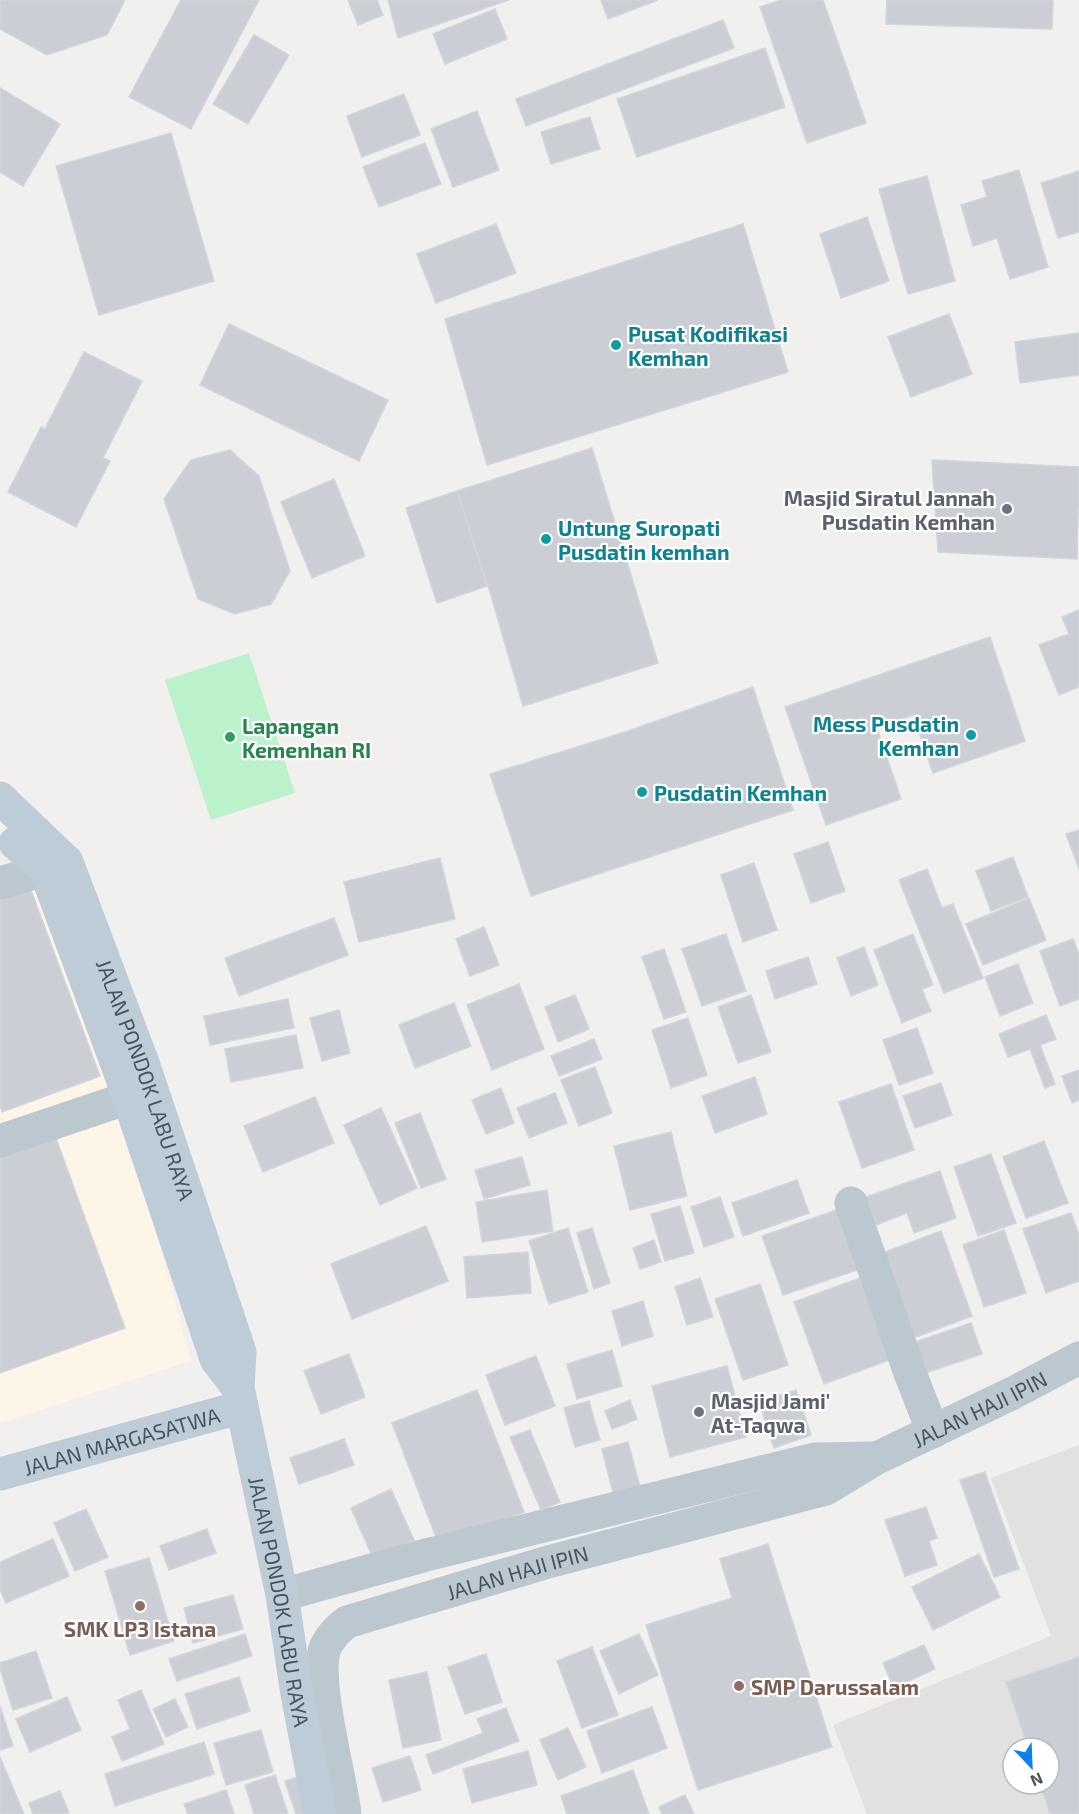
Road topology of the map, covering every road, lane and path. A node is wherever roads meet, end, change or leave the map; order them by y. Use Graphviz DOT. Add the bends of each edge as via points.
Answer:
graph roads {
  1 [pos="0,798"];
  2 [pos="0,828"];
  3 [pos="56,866"];
  4 [pos="0,883"];
  5 [pos="130,1077"];
  6 [pos="0,1141"];
  7 [pos="851,1203"];
  8 [pos="212,1309"];
  9 [pos="1079,1358"];
  10 [pos="240,1398"];
  11 [pos="933,1432"];
  12 [pos="877,1458"];
  13 [pos="0,1474"];
  14 [pos="542,1527"];
  15 [pos="548,1562"];
  16 [pos="282,1595"];
  17 [pos="320,1814"];
  18 [pos="345,1814"];
  1 -- 3 [label="main road, JALAN PONDOK LABU RAYA"];
  2 -- 3 [label="main road, JALAN PONDOK LABU RAYA"];
  3 -- 4 [label="street"];
  3 -- 5 [label="main road, JALAN PONDOK LABU RAYA"];
  5 -- 6 [label="street"];
  5 -- 8 [label="main road, JALAN PONDOK LABU RAYA"];
  7 -- 11 [label="street"];
  8 -- 10 [label="main road, JALAN PONDOK LABU RAYA" via="216,1359"];
  8 -- 10 [label="main road, JALAN PONDOK LABU RAYA" via="240,1352"];
  9 -- 11 [label="street, JALAN HAJI IPIN"];
  10 -- 13 [label="main road, JALAN MARGASATWA"];
  10 -- 16 [label="main road, JALAN PONDOK LABU RAYA"];
  11 -- 12 [label="street, JALAN HAJI IPIN"];
  12 -- 14 [label="street, JALAN HAJI IPIN" via="814,1459"];
  12 -- 15 [label="street, JALAN HAJI IPIN" via="826,1489"];
  14 -- 15 [label="street"];
  14 -- 16 [label="street, JALAN HAJI IPIN"];
  15 -- 18 [label="street, JALAN HAJI IPIN" via="347,1622 338,1629 325,1647 322,1670"];
  16 -- 17 [label="main road, JALAN PONDOK LABU RAYA"];
}
